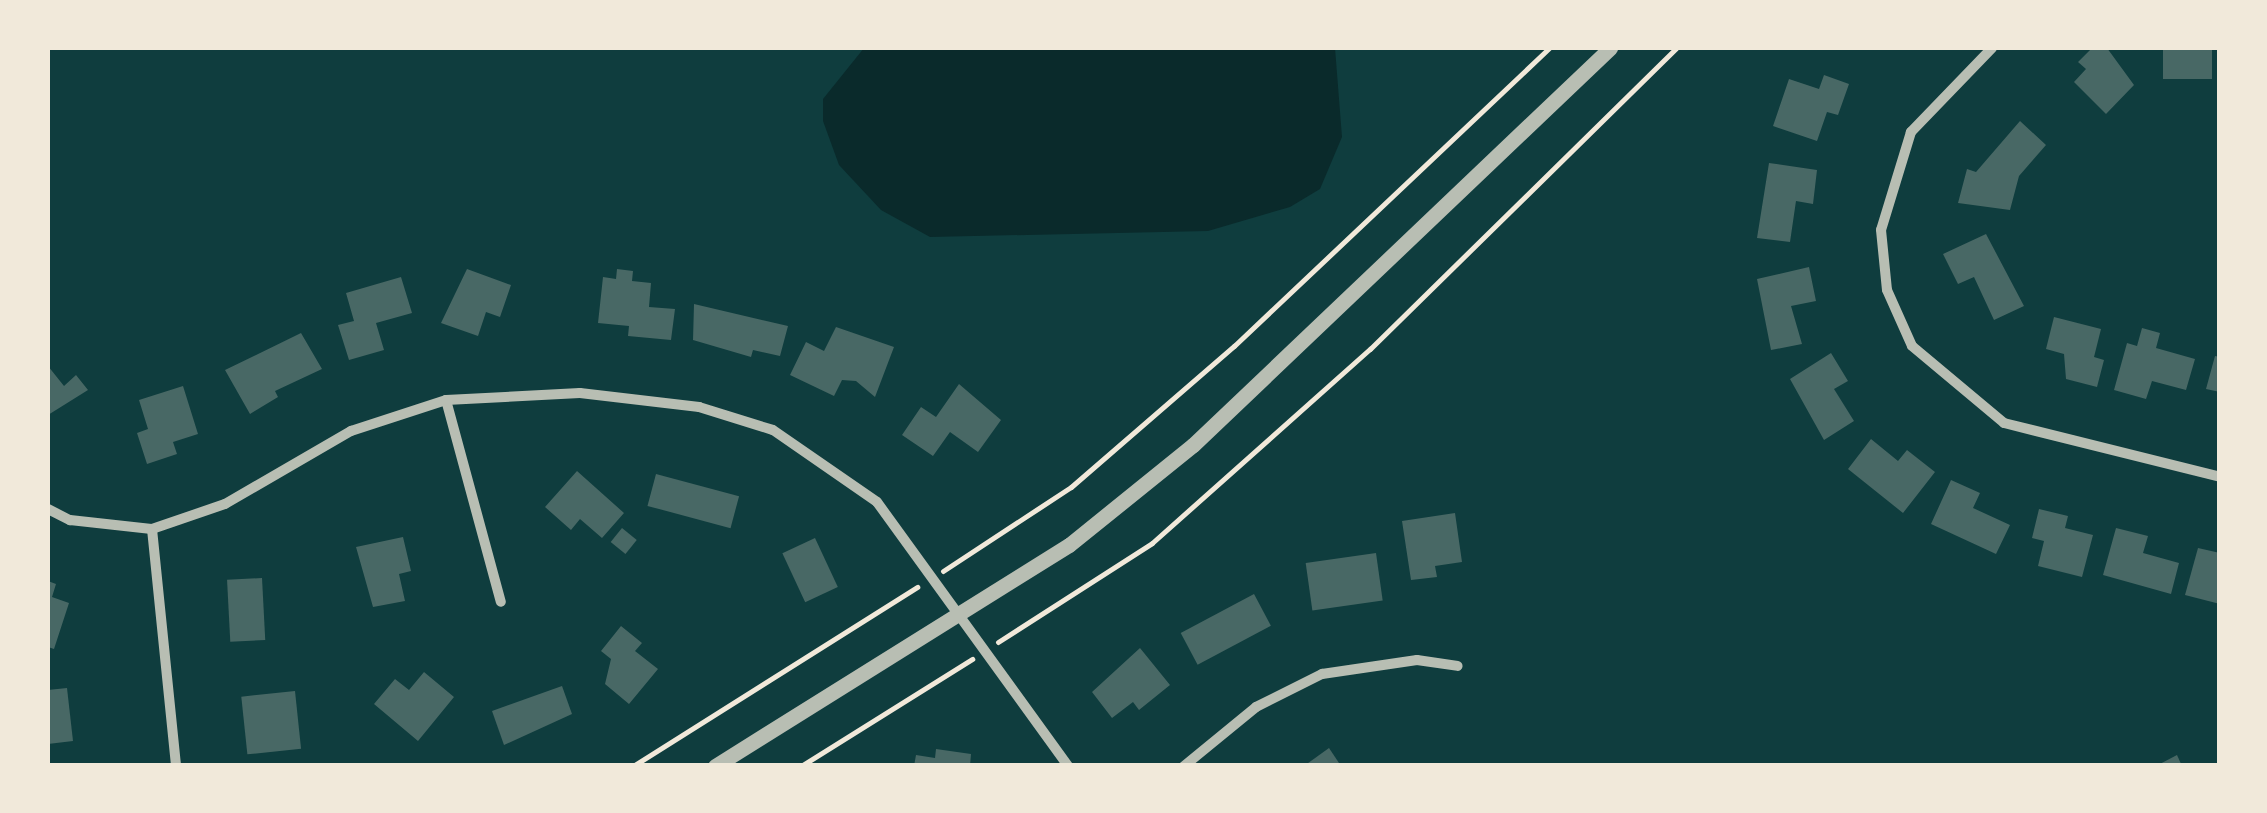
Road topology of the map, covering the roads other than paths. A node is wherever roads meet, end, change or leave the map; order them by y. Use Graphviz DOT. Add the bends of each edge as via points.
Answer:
graph roads {
  1 [pos="1610,48"];
  2 [pos="1992,48"];
  3 [pos="446,400"];
  4 [pos="2220,477"];
  5 [pos="48,509"];
  6 [pos="152,529"];
  7 [pos="501,602"];
  8 [pos="958,616"];
  9 [pos="1458,666"];
  10 [pos="176,766"];
  11 [pos="715,766"];
  12 [pos="1068,766"];
  13 [pos="1184,766"];
  1 -- 8 [label="street" via="1193,445 1070,545"];
  2 -- 4 [label="street" via="1912,132 1881,230 1887,290 1912,346 2004,423"];
  3 -- 6 [label="street" via="351,432 225,504"];
  3 -- 7 [label="street"];
  3 -- 8 [label="street" via="580,393 698,407 773,430 877,502"];
  5 -- 6 [label="street" via="70,520"];
  6 -- 10 [label="street"];
  8 -- 11 [label="street"];
  8 -- 12 [label="street"];
  9 -- 13 [label="street" via="1417,660 1322,674 1256,708"];
}
